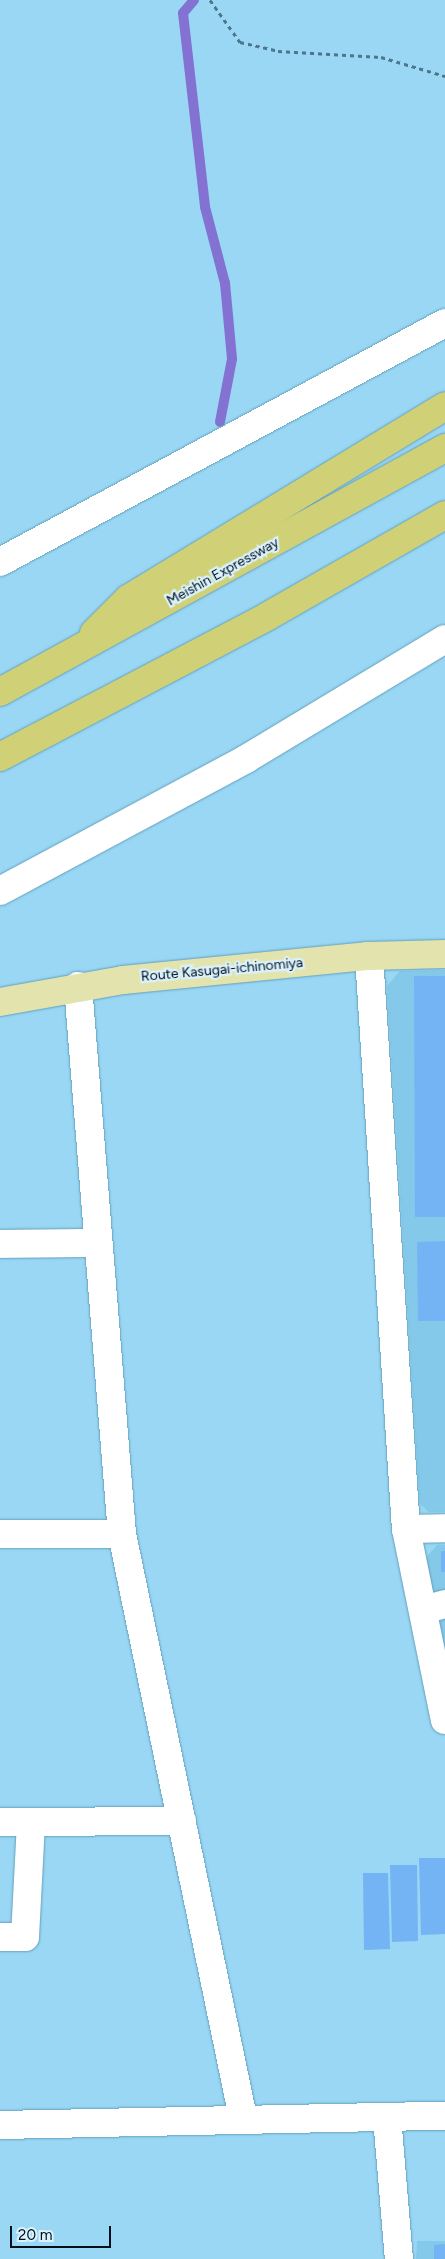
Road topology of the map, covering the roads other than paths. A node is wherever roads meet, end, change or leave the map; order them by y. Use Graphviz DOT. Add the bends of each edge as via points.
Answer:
graph roads {
  1 [pos="445,324"];
  2 [pos="445,406"];
  3 [pos="445,448"];
  4 [pos="445,516"];
  5 [pos="0,562"];
  6 [pos="445,639"];
  7 [pos="72,655"];
  8 [pos="0,692"];
  9 [pos="0,757"];
  10 [pos="0,891"];
  11 [pos="445,954"];
  12 [pos="369,956"];
  13 [pos="78,986"];
  14 [pos="0,1002"];
  15 [pos="96,1243"];
  16 [pos="0,1244"];
  17 [pos="445,1528"];
  18 [pos="406,1529"];
  19 [pos="0,1534"];
  20 [pos="122,1534"];
  21 [pos="434,1607"];
  22 [pos="445,1720"];
  23 [pos="182,1821"];
  24 [pos="0,1822"];
  25 [pos="31,1822"];
  26 [pos="0,1937"];
  27 [pos="445,2116"];
  28 [pos="387,2117"];
  29 [pos="244,2118"];
  30 [pos="0,2125"];
  31 [pos="399,2259"];
  1 -- 5 [label="street"];
  2 -- 7 [label="highway" via="128,600"];
  3 -- 7 [label="highway, Meishin Expressway"];
  4 -- 9 [label="highway" via="268,616"];
  6 -- 10 [label="street" via="246,759"];
  7 -- 8 [label="highway, Meishin Expressway"];
  11 -- 12 [label="main road, Route Kasugai-ichinomiya"];
  12 -- 13 [label="main road, Route Kasugai-ichinomiya"];
  12 -- 18 [label="street"];
  13 -- 14 [label="main road, Route Kasugai-ichinomiya"];
  13 -- 15 [label="street"];
  15 -- 16 [label="street"];
  15 -- 20 [label="street"];
  17 -- 18 [label="street"];
  18 -- 21 [label="street"];
  19 -- 20 [label="street"];
  20 -- 23 [label="street"];
  21 -- 22 [label="street"];
  23 -- 25 [label="street"];
  23 -- 29 [label="street"];
  24 -- 25 [label="street"];
  25 -- 26 [label="street" via="26,1937"];
  27 -- 28 [label="street"];
  28 -- 29 [label="street"];
  28 -- 31 [label="street"];
  29 -- 30 [label="street"];
}
